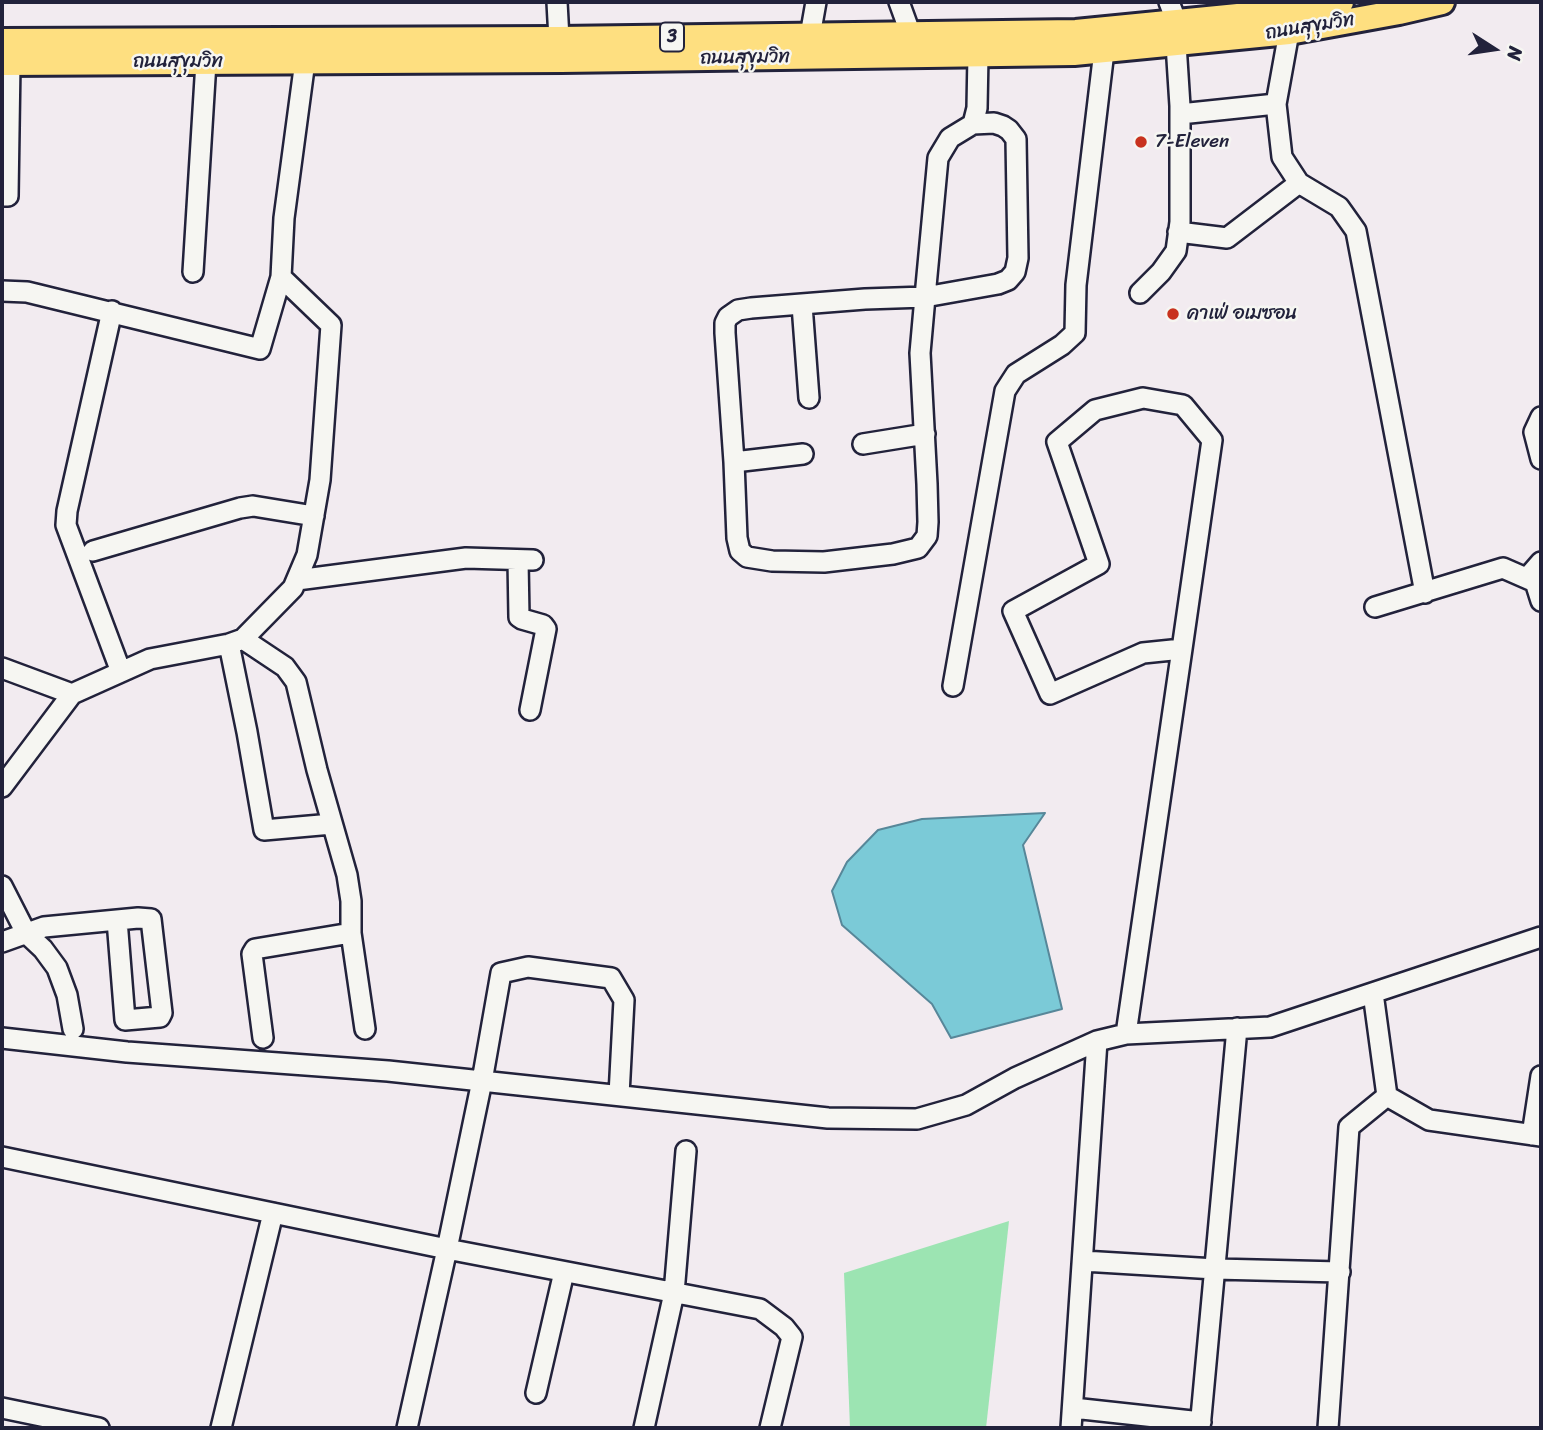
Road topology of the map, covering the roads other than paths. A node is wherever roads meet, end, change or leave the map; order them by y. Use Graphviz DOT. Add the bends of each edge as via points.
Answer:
graph roads {
  1 [pos="557,2"];
  2 [pos="816,2"];
  3 [pos="899,2"];
  4 [pos="1341,2"];
  5 [pos="1442,2"];
  6 [pos="1174,23"];
  7 [pos="1289,32"];
  8 [pos="911,34"];
  9 [pos="810,36"];
  10 [pos="559,39"];
  11 [pos="1104,51"];
  12 [pos="209,55"];
  13 [pos="978,55"];
  14 [pos="5,56"];
  15 [pos="305,61"];
  16 [pos="1276,104"];
  17 [pos="1180,114"];
  18 [pos="972,124"];
  19 [pos="1299,183"];
  20 [pos="2,196"];
  21 [pos="1178,232"];
  22 [pos="192,272"];
  23 [pos="281,277"];
  24 [pos="2,291"];
  25 [pos="1140,293"];
  26 [pos="925,297"];
  27 [pos="802,305"];
  28 [pos="112,312"];
  29 [pos="808,398"];
  30 [pos="1541,417"];
  31 [pos="925,434"];
  32 [pos="863,444"];
  33 [pos="803,454"];
  34 [pos="1541,459"];
  35 [pos="734,462"];
  36 [pos="314,516"];
  37 [pos="93,551"];
  38 [pos="1541,562"];
  39 [pos="1527,578"];
  40 [pos="297,580"];
  41 [pos="1425,593"];
  42 [pos="1541,601"];
  43 [pos="1375,607"];
  44 [pos="236,641"];
  45 [pos="1182,649"];
  46 [pos="2,668"];
  47 [pos="121,672"];
  48 [pos="953,686"];
  49 [pos="72,694"];
  50 [pos="530,710"];
  51 [pos="2,787"];
  52 [pos="332,824"];
  53 [pos="2,886"];
  54 [pos="117,920"];
  55 [pos="26,933"];
  56 [pos="351,933"];
  57 [pos="1541,937"];
  58 [pos="2,942"];
  59 [pos="1373,993"];
  60 [pos="1237,1028"];
  61 [pos="73,1029"];
  62 [pos="365,1029"];
  63 [pos="1126,1034"];
  64 [pos="2,1038"];
  65 [pos="262,1038"];
  66 [pos="1097,1041"];
  67 [pos="1541,1076"];
  68 [pos="482,1081"];
  69 [pos="619,1095"];
  70 [pos="1387,1096"];
  71 [pos="1536,1136"];
  72 [pos="686,1151"];
  73 [pos="2,1157"];
  74 [pos="273,1213"];
  75 [pos="447,1249"];
  76 [pos="1083,1261"];
  77 [pos="1216,1269"];
  78 [pos="564,1272"];
  79 [pos="1340,1272"];
  80 [pos="674,1293"];
  81 [pos="536,1394"];
  82 [pos="2,1408"];
  83 [pos="1073,1408"];
  84 [pos="1200,1425"];
  85 [pos="99,1428"];
  86 [pos="220,1428"];
  87 [pos="407,1428"];
  88 [pos="644,1428"];
  89 [pos="770,1428"];
  90 [pos="1071,1428"];
  91 [pos="1328,1428"];
  1 -- 10 [label="street"];
  2 -- 9 [label="street"];
  3 -- 8 [label="street"];
  4 -- 6 [label="main road, ถนนสุขุมวิท / 3"];
  5 -- 7 [label="main road, ถนนสุขุมวิท / 3"];
  6 -- 7 [label="main road, ถนนสุขุมวิท / 3"];
  6 -- 8 [label="main road, ถนนสุขุมวิท / 3" via="1076,32"];
  6 -- 11 [label="main road, ถนนสุขุมวิท / 3"];
  6 -- 17 [label="street"];
  7 -- 16 [label="street"];
  8 -- 9 [label="main road, ถนนสุขุมวิท / 3"];
  9 -- 10 [label="main road, ถนนสุขุมวิท / 3"];
  10 -- 12 [label="main road, ถนนสุขุมวิท / 3"];
  11 -- 13 [label="main road, ถนนสุขุมวิท / 3"];
  11 -- 48 [label="street" via="1076,285 1075,332 1016,374 1004,391"];
  12 -- 14 [label="main road, ถนนสุขุมวิท / 3"];
  12 -- 15 [label="main road, ถนนสุขุมวิท / 3"];
  12 -- 22 [label="street"];
  13 -- 15 [label="main road, ถนนสุขุมวิท / 3"];
  13 -- 18 [label="street" via="977,108"];
  14 -- 20 [label="street" via="8,196"];
  15 -- 23 [label="street" via="284,218"];
  16 -- 17 [label="street"];
  16 -- 19 [label="street" via="1282,157"];
  17 -- 21 [label="street"];
  18 -- 26 [label="street" via="950,138 938,158"];
  18 -- 26 [label="street" via="1003,126 1016,139 1015,272 998,284"];
  19 -- 21 [label="street" via="1227,238"];
  19 -- 41 [label="street" via="1339,207 1356,231"];
  21 -- 25 [label="street" via="1176,251"];
  23 -- 28 [label="street" via="260,349"];
  23 -- 36 [label="street" via="331,325"];
  24 -- 28 [label="street" via="27,292"];
  26 -- 27 [label="street"];
  26 -- 31 [label="street" via="920,353"];
  27 -- 29 [label="street"];
  27 -- 35 [label="street" via="738,310 725,323"];
  28 -- 47 [label="street" via="66,525"];
  30 -- 34 [label="street" via="1534,432"];
  31 -- 32 [label="street"];
  31 -- 35 [label="street" via="927,536 918,548 893,554 824,562 747,557 737,538"];
  33 -- 35 [label="street"];
  36 -- 37 [label="street" via="240,508"];
  36 -- 40 [label="street"];
  38 -- 39 [label="street"];
  39 -- 41 [label="street" via="1503,568"];
  39 -- 42 [label="street" via="1535,582"];
  40 -- 44 [label="street"];
  40 -- 50 [label="street" via="466,558 526,560 519,617 546,629"];
  41 -- 43 [label="street"];
  44 -- 47 [label="street" via="150,659"];
  44 -- 52 [label="street" via="285,667 296,682"];
  44 -- 52 [label="street" via="264,831"];
  45 -- 45 [label="street" via="1143,653 1050,694 1013,611 1099,564 1057,442 1095,410 1143,398 1183,405 1212,440"];
  45 -- 63 [label="street"];
  46 -- 49 [label="street"];
  47 -- 49 [label="street"];
  49 -- 51 [label="street"];
  52 -- 56 [label="street" via="351,901"];
  53 -- 55 [label="street"];
  54 -- 54 [label="street" via="153,921 160,1017 125,1020"];
  54 -- 55 [label="street"];
  55 -- 58 [label="street"];
  55 -- 61 [label="street" via="57,968"];
  56 -- 62 [label="street"];
  56 -- 65 [label="street" via="255,949"];
  57 -- 59 [label="street"];
  59 -- 60 [label="street" via="1270,1027"];
  59 -- 70 [label="street"];
  60 -- 63 [label="street"];
  60 -- 77 [label="street"];
  63 -- 66 [label="street"];
  64 -- 68 [label="street"];
  66 -- 69 [label="street" via="966,1105 917,1119 828,1118"];
  66 -- 76 [label="street"];
  67 -- 71 [label="street"];
  68 -- 69 [label="street"];
  68 -- 69 [label="street" via="501,973 528,967 611,978 624,1000"];
  68 -- 75 [label="street"];
  70 -- 71 [label="street" via="1429,1120"];
  70 -- 79 [label="street" via="1349,1127"];
  72 -- 80 [label="street"];
  73 -- 74 [label="street"];
  74 -- 75 [label="street"];
  74 -- 86 [label="street"];
  75 -- 78 [label="street"];
  75 -- 87 [label="street"];
  76 -- 77 [label="street"];
  76 -- 83 [label="street"];
  77 -- 79 [label="street"];
  77 -- 84 [label="street"];
  78 -- 80 [label="street"];
  78 -- 81 [label="street"];
  79 -- 91 [label="street"];
  80 -- 88 [label="street"];
  80 -- 89 [label="street" via="760,1309 792,1337"];
  82 -- 85 [label="street"];
  83 -- 84 [label="street"];
  83 -- 90 [label="street"];
}
